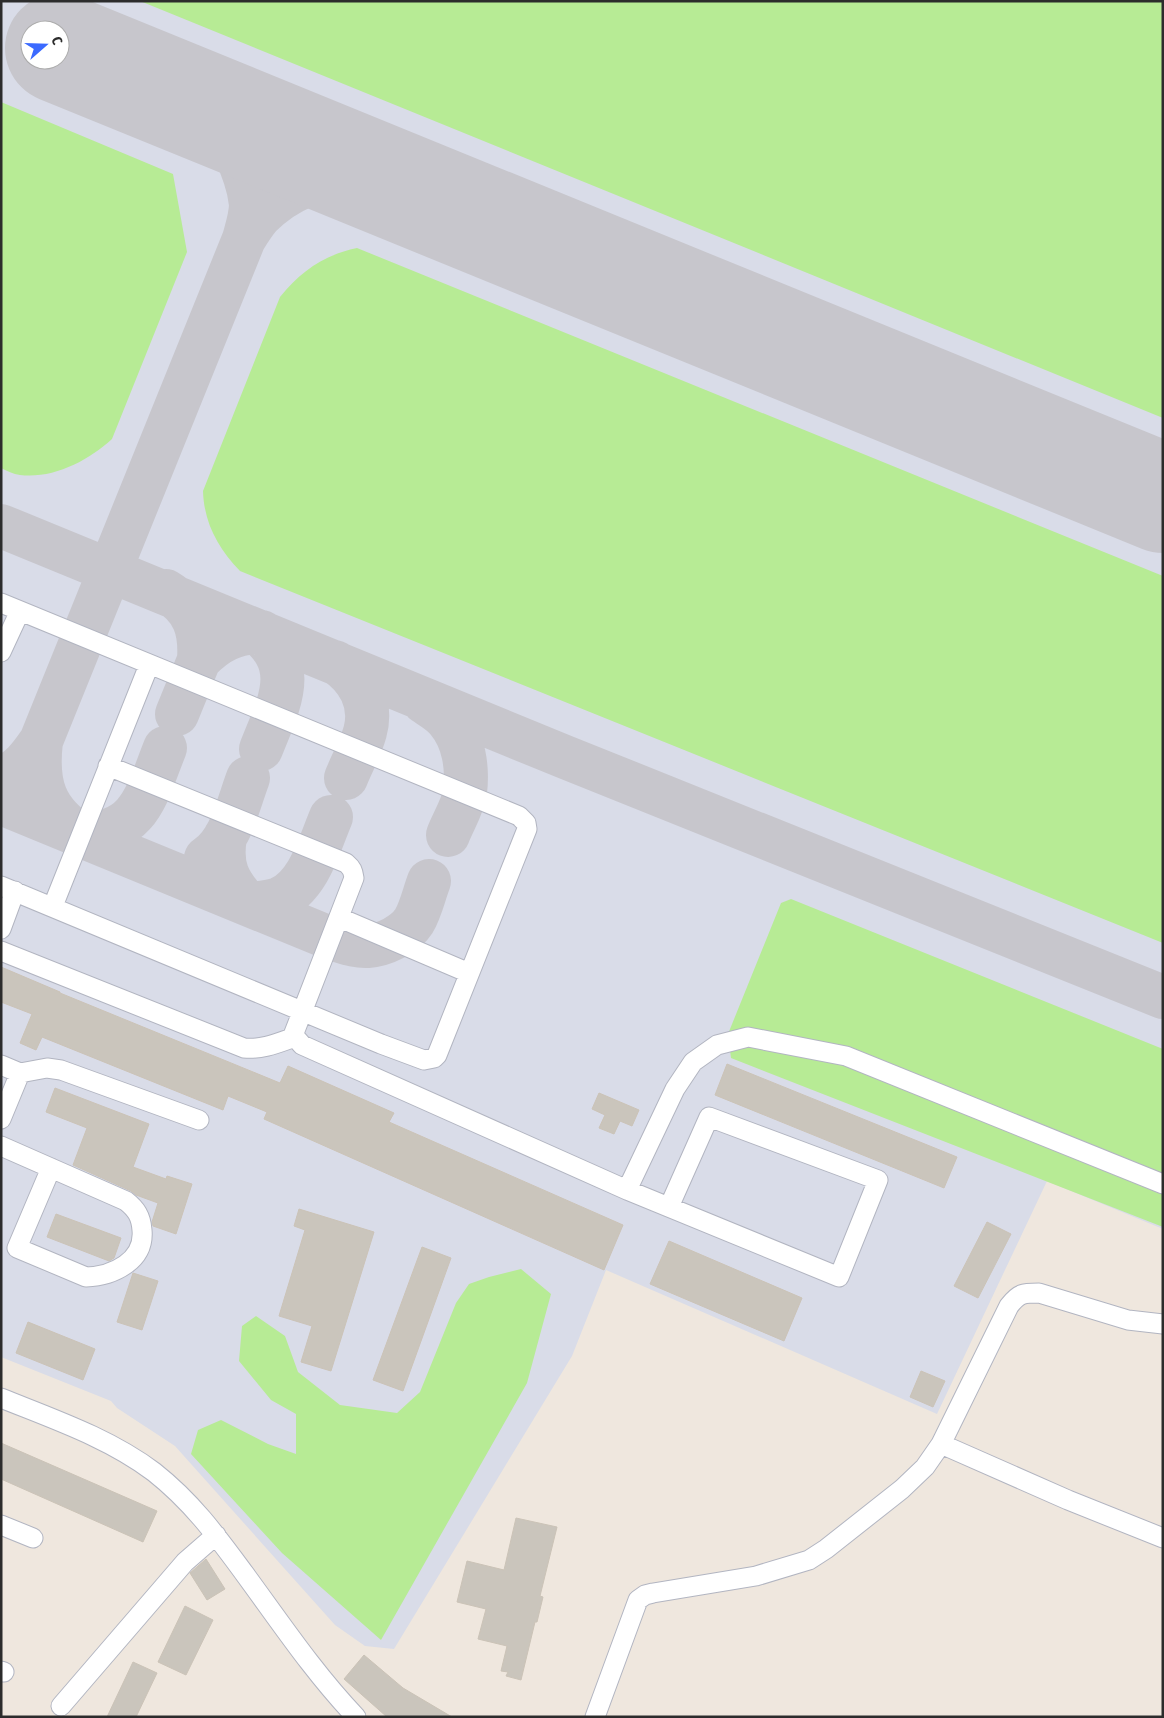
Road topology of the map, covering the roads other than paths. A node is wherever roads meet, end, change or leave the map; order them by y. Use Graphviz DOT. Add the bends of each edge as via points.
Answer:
graph roads {
  1 [pos="1,603"];
  2 [pos="20,611"];
  3 [pos="1,652"];
  4 [pos="149,665"];
  5 [pos="108,766"];
  6 [pos="8,888"];
  7 [pos="53,906"];
  8 [pos="340,918"];
  9 [pos="1,929"];
  10 [pos="1,951"];
  11 [pos="469,973"];
  12 [pos="301,1011"];
  13 [pos="295,1037"];
  14 [pos="1,1065"];
  15 [pos="20,1073"];
  16 [pos="1,1119"];
  17 [pos="199,1120"];
  18 [pos="1,1146"];
  19 [pos="51,1168"];
  20 [pos="1163,1184"];
  21 [pos="627,1190"];
  22 [pos="669,1207"];
  23 [pos="9,1244"];
  24 [pos="1163,1324"];
  25 [pos="1,1398"];
  26 [pos="941,1444"];
  27 [pos="1,1525"];
  28 [pos="216,1535"];
  29 [pos="33,1538"];
  30 [pos="1163,1538"];
  31 [pos="61,1706"];
  32 [pos="356,1717"];
  33 [pos="595,1717"];
  1 -- 2 [label="street"];
  2 -- 3 [label="street"];
  2 -- 4 [label="street"];
  4 -- 5 [label="street"];
  4 -- 11 [label="street" via="524,819 527,829"];
  5 -- 7 [label="street"];
  5 -- 8 [label="street" via="346,863 354,872 354,878"];
  6 -- 7 [label="street"];
  6 -- 9 [label="street"];
  7 -- 12 [label="street"];
  8 -- 11 [label="street"];
  8 -- 12 [label="street"];
  10 -- 13 [label="street" via="244,1048 267,1047"];
  11 -- 12 [label="street" via="437,1055 429,1060"];
  12 -- 13 [label="street"];
  13 -- 21 [label="street" via="302,1045"];
  14 -- 15 [label="street"];
  15 -- 16 [label="street"];
  15 -- 17 [label="street" via="47,1068 61,1070"];
  18 -- 19 [label="street"];
  19 -- 23 [label="street"];
  19 -- 23 [label="street" via="126,1201 136,1209 143,1240 136,1255 116,1271 86,1277"];
  20 -- 21 [label="street" via="846,1056 748,1037 717,1045 693,1062 675,1089"];
  21 -- 22 [label="street"];
  22 -- 22 [label="street" via="839,1278 878,1180 709,1117"];
  24 -- 26 [label="street" via="1128,1320 1039,1293 1016,1296"];
  25 -- 28 [label="street" via="84,1432 126,1454 180,1494"];
  26 -- 30 [label="street"];
  26 -- 33 [label="street" via="925,1467 902,1489 808,1560 756,1576 653,1593 638,1600"];
  27 -- 29 [label="street"];
  28 -- 31 [label="street" via="185,1562"];
  28 -- 32 [label="street" via="320,1675"];
}
